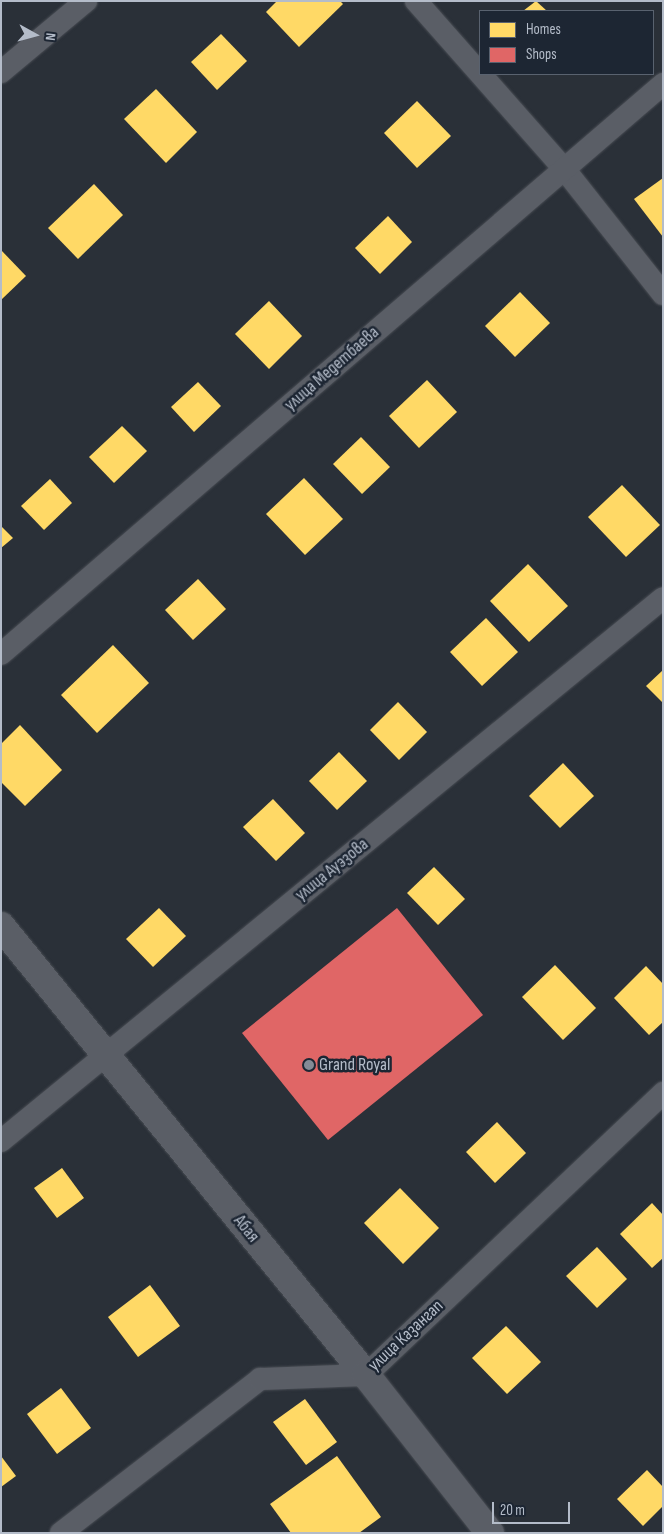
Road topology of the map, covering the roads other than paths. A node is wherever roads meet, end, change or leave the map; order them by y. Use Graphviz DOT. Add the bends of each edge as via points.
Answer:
graph roads {
  1 [pos="86,1"];
  2 [pos="416,1"];
  3 [pos="1,72"];
  4 [pos="479,73"];
  5 [pos="481,75"];
  6 [pos="663,84"];
  7 [pos="564,170"];
  8 [pos="663,294"];
  9 [pos="663,598"];
  10 [pos="1,654"];
  11 [pos="1,926"];
  12 [pos="106,1057"];
  13 [pos="663,1092"];
  14 [pos="1,1141"];
  15 [pos="366,1375"];
  16 [pos="61,1533"];
  17 [pos="490,1533"];
  1 -- 3 [label="street"];
  2 -- 4 [label="street"];
  5 -- 7 [label="street"];
  6 -- 7 [label="street, улица Медетбаева"];
  7 -- 8 [label="street"];
  7 -- 10 [label="street, улица Медетбаева"];
  9 -- 12 [label="street, улица Ауэзова"];
  11 -- 12 [label="street, Абая"];
  12 -- 14 [label="street, улица Ауэзова"];
  12 -- 15 [label="street, Абая"];
  13 -- 15 [label="street, улица Казангап"];
  15 -- 16 [label="street, улица Казангап" via="260,1379"];
  15 -- 17 [label="street, Абая"];
}
